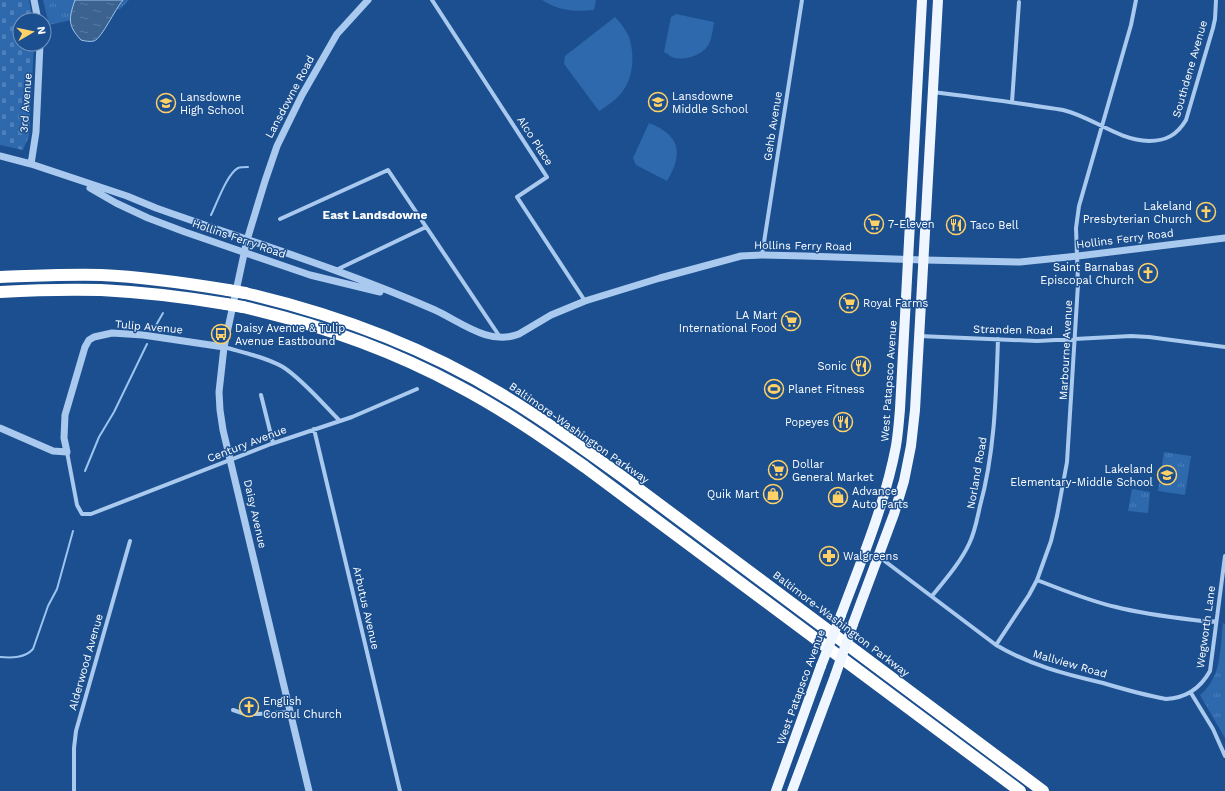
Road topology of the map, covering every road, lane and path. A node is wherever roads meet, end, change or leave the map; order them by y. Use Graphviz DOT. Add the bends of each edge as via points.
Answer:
graph roads {
  1 [pos="34,0"];
  2 [pos="368,0"];
  3 [pos="432,0"];
  4 [pos="802,0"];
  5 [pos="922,0"];
  6 [pos="938,0"];
  7 [pos="1136,0"];
  8 [pos="1216,0"];
  9 [pos="1019,2"];
  10 [pos="36,12"];
  11 [pos="40,52"];
  12 [pos="933,92"];
  13 [pos="1012,102"];
  14 [pos="1101,126"];
  15 [pos="0,156"];
  16 [pos="31,164"];
  17 [pos="76,180"];
  18 [pos="280,220"];
  19 [pos="426,227"];
  20 [pos="1225,238"];
  21 [pos="247,240"];
  22 [pos="244,252"];
  23 [pos="762,255"];
  24 [pos="1078,256"];
  25 [pos="909,260"];
  26 [pos="924,260"];
  27 [pos="336,271"];
  28 [pos="0,277"];
  29 [pos="0,292"];
  30 [pos="402,297"];
  31 [pos="585,301"];
  32 [pos="904,335"];
  33 [pos="919,336"];
  34 [pos="500,338"];
  35 [pos="998,339"];
  36 [pos="1075,339"];
  37 [pos="224,347"];
  38 [pos="1225,347"];
  39 [pos="917,376"];
  40 [pos="417,389"];
  41 [pos="261,395"];
  42 [pos="340,421"];
  43 [pos="0,428"];
  44 [pos="314,429"];
  45 [pos="273,443"];
  46 [pos="67,452"];
  47 [pos="231,460"];
  48 [pos="82,514"];
  49 [pos="130,541"];
  50 [pos="866,547"];
  51 [pos="878,556"];
  52 [pos="1225,556"];
  53 [pos="1037,580"];
  54 [pos="932,596"];
  55 [pos="1216,621"];
  56 [pos="853,624"];
  57 [pos="996,644"];
  58 [pos="1191,692"];
  59 [pos="233,710"];
  60 [pos="290,712"];
  61 [pos="1225,756"];
  62 [pos="74,791"];
  63 [pos="309,791"];
  64 [pos="400,791"];
  65 [pos="776,791"];
  66 [pos="792,791"];
  67 [pos="1020,791"];
  68 [pos="1043,791"];
  1 -- 10 [label="street"];
  2 -- 21 [label="street, Lansdowne Road" via="336,34 302,95 277,146"];
  3 -- 31 [label="street, Alco Place" via="547,177 517,197"];
  4 -- 23 [label="street, Gehb Avenue"];
  5 -- 25 [label="main road, West Patapsco Avenue"];
  6 -- 12 [label="main road"];
  7 -- 14 [label="street, Marbourne Avenue"];
  8 -- 14 [label="street, Southdene Avenue" via="1213,28 1182,128 1168,138 1149,141 1127,137"];
  9 -- 13 [label="street"];
  11 -- 16 [label="street, 3rd Avenue" via="36,132"];
  12 -- 13 [label="street, Southdene Avenue"];
  12 -- 26 [label="main road"];
  13 -- 14 [label="street, Southdene Avenue" via="1062,110"];
  14 -- 24 [label="street, Marbourne Avenue" via="1077,217"];
  15 -- 16 [label="street, Hollins Ferry Road"];
  16 -- 17 [label="street, Hollins Ferry Road"];
  17 -- 21 [label="street, Hollins Ferry Road"];
  17 -- 22 [label="street, Hollins Ferry Road" via="148,218"];
  18 -- 19 [label="street" via="388,170"];
  19 -- 27 [label="street"];
  19 -- 34 [label="street"];
  20 -- 24 [label="street, Hollins Ferry Road"];
  21 -- 22 [label="street, Daisy Avenue"];
  21 -- 27 [label="street, Hollins Ferry Road"];
  22 -- 30 [label="street, Hollins Ferry Road" via="310,275"];
  22 -- 37 [label="street, Daisy Avenue"];
  23 -- 25 [label="street, Hollins Ferry Road"];
  23 -- 31 [label="street, Hollins Ferry Road" via="741,256"];
  24 -- 26 [label="street, Hollins Ferry Road" via="1020,262"];
  24 -- 36 [label="street, Marbourne Avenue"];
  25 -- 26 [label="street, Hollins Ferry Road"];
  25 -- 32 [label="main road, West Patapsco Avenue"];
  26 -- 33 [label="main road"];
  27 -- 30 [label="street, Hollins Ferry Road"];
  28 -- 68 [label="highway, Baltimore-Washington Parkway, bridge" via="127,277 196,284 245,293 310,310 375,332 435,358 506,397 624,478"];
  29 -- 67 [label="highway, bridge" via="100,290 167,295 243,307 307,323 370,345 430,371 492,405 550,442"];
  30 -- 34 [label="street, Hollins Ferry Road" via="473,330"];
  31 -- 34 [label="street, Hollins Ferry Road" via="551,315 519,334"];
  32 -- 39 [label="main road" via="912,340 910,368 912,374"];
  32 -- 50 [label="main road, West Patapsco Avenue" via="896,444 889,478"];
  33 -- 35 [label="street, Stranden Road"];
  33 -- 39 [label="main road"];
  35 -- 36 [label="street, Stranden Road"];
  35 -- 54 [label="street, Norland Road" via="992,447 983,498 969,544"];
  36 -- 38 [label="street, Stranden Road" via="1149,337"];
  36 -- 53 [label="street, Marbourne Avenue" via="1066,469 1051,541"];
  37 -- 42 [label="street, Tulip Avenue" via="254,355 284,368"];
  37 -- 46 [label="street, Tulip Avenue" via="143,335 112,334 89,340 65,415 64,438"];
  37 -- 47 [label="street, Daisy Avenue" via="219,392 220,410"];
  39 -- 51 [label="main road" via="911,446 904,480"];
  40 -- 42 [label="street, Century Avenue"];
  41 -- 45 [label="street"];
  42 -- 44 [label="street, Century Avenue"];
  43 -- 46 [label="street" via="53,451"];
  44 -- 45 [label="street, Century Avenue"];
  44 -- 64 [label="street, Arbutus Avenue"];
  45 -- 47 [label="street, Century Avenue"];
  46 -- 48 [label="street, Tulip Avenue" via="77,505"];
  47 -- 48 [label="street, Century Avenue" via="91,514"];
  47 -- 60 [label="street, Daisy Avenue"];
  49 -- 62 [label="street, Alderwood Avenue" via="76,731"];
  50 -- 56 [label="main road" via="871,556 850,613"];
  50 -- 65 [label="main road, West Patapsco Avenue, bridge"];
  51 -- 54 [label="street, Mallview Road"];
  51 -- 56 [label="main road"];
  52 -- 55 [label="street, Wegworth Lane"];
  53 -- 55 [label="street" via="1114,607 1150,614"];
  53 -- 57 [label="street, Marbourne Avenue"];
  54 -- 57 [label="street, Mallview Road"];
  55 -- 58 [label="street, Wegworth Lane" via="1210,671"];
  56 -- 66 [label="main road, bridge"];
  57 -- 58 [label="street, Mallview Road" via="1041,666 1156,697 1174,699"];
  58 -- 61 [label="street" via="1213,729"];
  59 -- 60 [label="street" via="245,714"];
  60 -- 63 [label="street, Daisy Avenue"];
}
